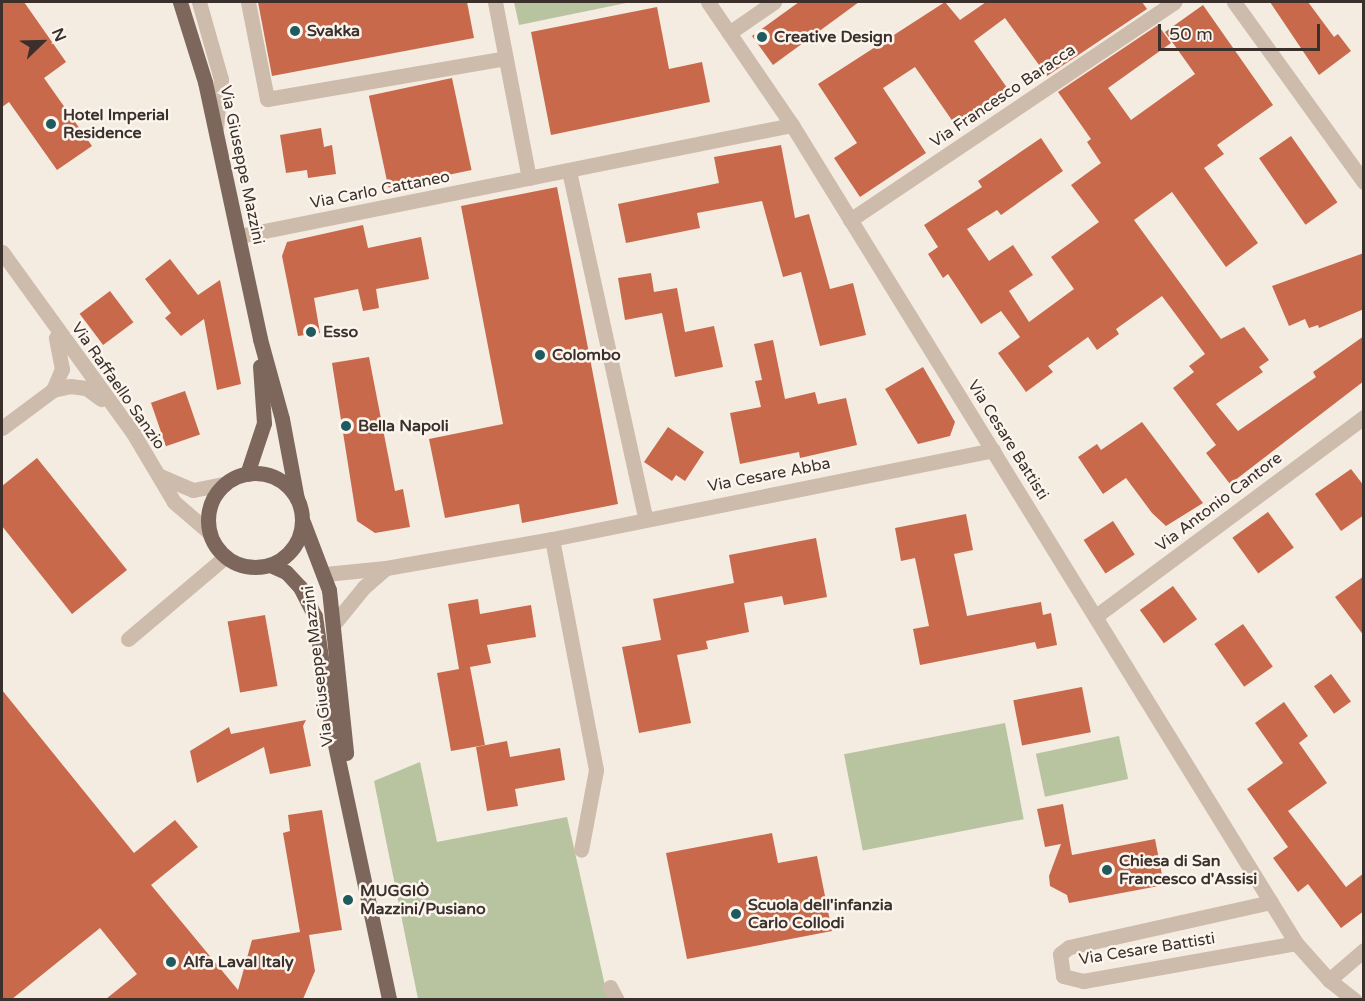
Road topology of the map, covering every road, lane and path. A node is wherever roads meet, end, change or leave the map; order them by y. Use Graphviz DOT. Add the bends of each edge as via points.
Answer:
graph roads {
  1 [pos="180,2"];
  2 [pos="199,2"];
  3 [pos="248,2"];
  4 [pos="495,2"];
  5 [pos="708,2"];
  6 [pos="774,2"];
  7 [pos="1175,2"];
  8 [pos="1234,2"];
  9 [pos="729,33"];
  10 [pos="506,58"];
  11 [pos="792,125"];
  12 [pos="215,131"];
  13 [pos="569,171"];
  14 [pos="529,178"];
  15 [pos="1364,182"];
  16 [pos="850,220"];
  17 [pos="239,236"];
  18 [pos="2,252"];
  19 [pos="50,321"];
  20 [pos="260,339"];
  21 [pos="53,390"];
  22 [pos="115,411"];
  23 [pos="1364,417"];
  24 [pos="2,428"];
  25 [pos="993,450"];
  26 [pos="157,471"];
  27 [pos="248,474"];
  28 [pos="225,484"];
  29 [pos="297,499"];
  30 [pos="645,518"];
  31 [pos="302,520"];
  32 [pos="210,532"];
  33 [pos="552,539"];
  34 [pos="225,556"];
  35 [pos="270,565"];
  36 [pos="386,568"];
  37 [pos="325,574"];
  38 [pos="1096,616"];
  39 [pos="333,625"];
  40 [pos="128,639"];
  41 [pos="352,813"];
  42 [pos="581,850"];
  43 [pos="1272,902"];
  44 [pos="1296,943"];
  45 [pos="1364,950"];
  46 [pos="1329,980"];
  47 [pos="389,999"];
  48 [pos="1355,999"];
  1 -- 12 [label="main road, Via Giuseppe Mazzini"];
  2 -- 12 [label="street" via="221,79"];
  3 -- 10 [label="street" via="267,99"];
  4 -- 10 [label="street"];
  5 -- 9 [label="street, Via Cesare Battisti"];
  6 -- 9 [label="street"];
  7 -- 16 [label="street, Via Francesco Baracca"];
  8 -- 15 [label="street"];
  9 -- 11 [label="street, Via Cesare Battisti"];
  10 -- 14 [label="street"];
  11 -- 13 [label="street, Via Carlo Cattaneo"];
  11 -- 16 [label="street, Via Cesare Battisti"];
  12 -- 17 [label="main road, Via Giuseppe Mazzini"];
  13 -- 14 [label="street, Via Carlo Cattaneo"];
  13 -- 30 [label="street"];
  14 -- 17 [label="street, Via Carlo Cattaneo"];
  16 -- 25 [label="street, Via Cesare Battisti"];
  17 -- 20 [label="main road, Via Giuseppe Mazzini"];
  18 -- 19 [label="street, Via Raffaello Sanzio"];
  19 -- 21 [label="street, Via Raffaello Sanzio" via="62,357 62,369"];
  19 -- 22 [label="street, Via Raffaello Sanzio"];
  20 -- 27 [label="main road, Via Giuseppe Mazzini" via="264,423"];
  20 -- 29 [label="main road, Via Giuseppe Mazzini" via="282,419"];
  21 -- 22 [label="street" via="86,388"];
  21 -- 24 [label="street"];
  22 -- 26 [label="street, Via Raffaello Sanzio"];
  23 -- 38 [label="street, Via Antonio Cantore"];
  25 -- 30 [label="street, Via Cesare Abba"];
  25 -- 38 [label="street, Via Cesare Battisti"];
  26 -- 28 [label="street, Via Raffaello Sanzio" via="185,489"];
  26 -- 32 [label="street, Via Raffaello Sanzio" via="174,502"];
  27 -- 28 [label="main road"];
  27 -- 29 [label="main road" via="276,478"];
  28 -- 32 [label="main road" via="209,509"];
  29 -- 31 [label="main road"];
  30 -- 33 [label="street, Via Cesare Abba"];
  31 -- 35 [label="main road" via="293,549"];
  31 -- 37 [label="main road, Via Giuseppe Mazzini"];
  32 -- 34 [label="main road"];
  33 -- 36 [label="street, Via Cesare Abba"];
  33 -- 42 [label="street" via="596,770"];
  34 -- 35 [label="main road" via="242,566"];
  34 -- 40 [label="street"];
  35 -- 41 [label="main road, Via Giuseppe Mazzini" via="295,580 315,616 332,726"];
  36 -- 37 [label="street, Via Cesare Abba"];
  36 -- 39 [label="street" via="364,587"];
  37 -- 39 [label="main road, Via Giuseppe Mazzini"];
  38 -- 43 [label="street, Via Cesare Battisti"];
  39 -- 41 [label="main road, Via Giuseppe Mazzini"];
  41 -- 47 [label="main road, Via Giuseppe Mazzini"];
  43 -- 44 [label="street, Via Cesare Battisti"];
  43 -- 44 [label="street, Via Cesare Battisti" via="1069,947 1060,954 1063,976 1083,981"];
  44 -- 46 [label="street, Via Cesare Battisti"];
  45 -- 46 [label="street"];
  46 -- 48 [label="street, Via Cesare Battisti"];
}
